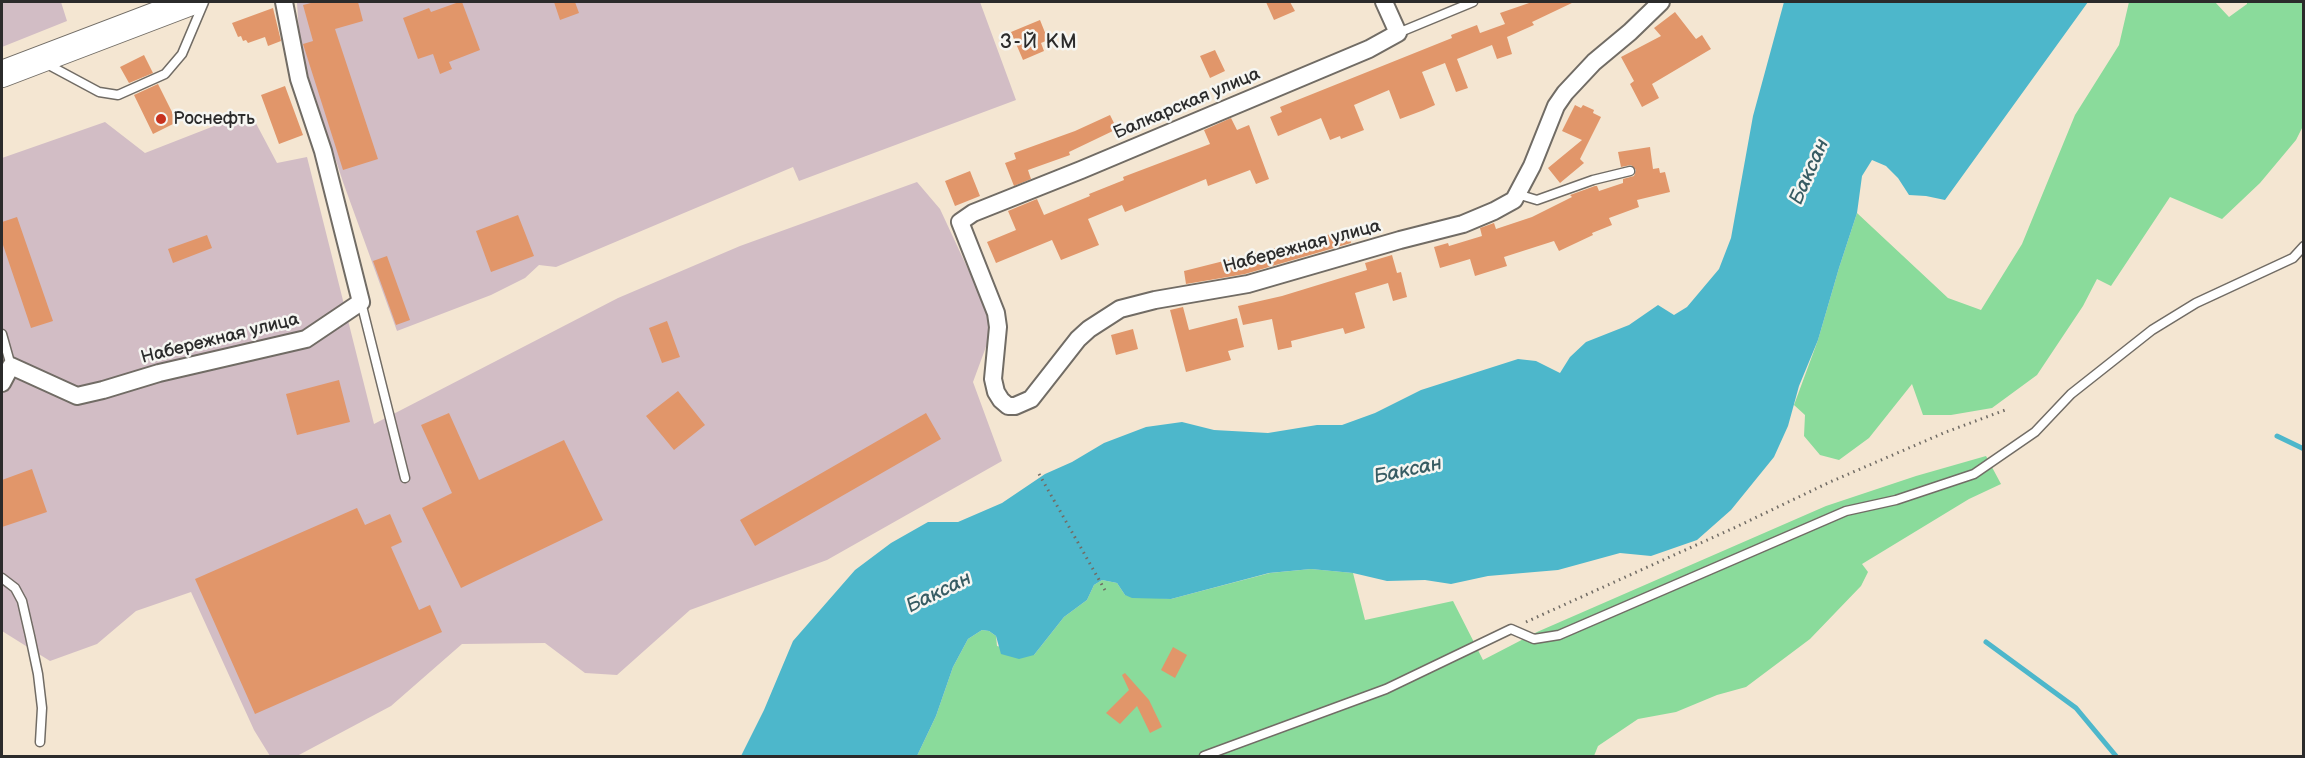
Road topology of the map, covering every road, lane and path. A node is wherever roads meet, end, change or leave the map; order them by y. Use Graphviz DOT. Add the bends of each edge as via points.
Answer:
graph roads {
  1 [pos="190,2"];
  2 [pos="204,2"];
  3 [pos="284,2"];
  4 [pos="1384,2"];
  5 [pos="1473,2"];
  6 [pos="1661,2"];
  7 [pos="1398,33"];
  8 [pos="39,60"];
  9 [pos="2,74"];
  10 [pos="1630,171"];
  11 [pos="1517,194"];
  12 [pos="960,222"];
  13 [pos="2304,246"];
  14 [pos="361,302"];
  15 [pos="2,334"];
  16 [pos="11,366"];
  17 [pos="2,382"];
  18 [pos="2008,409"];
  19 [pos="1038,474"];
  20 [pos="405,478"];
  21 [pos="2,578"];
  22 [pos="1107,592"];
  23 [pos="1511,629"];
  24 [pos="40,742"];
  25 [pos="1204,756"];
  1 -- 8 [label="main road"];
  2 -- 8 [label="lane" via="182,54 165,74 118,95 99,92"];
  3 -- 14 [label="street" via="299,79 323,151"];
  4 -- 7 [label="street"];
  5 -- 7 [label="lane"];
  6 -- 11 [label="street, Набережная улица" via="1593,62 1565,93"];
  7 -- 12 [label="street, Балкарская улица" via="973,213"];
  8 -- 9 [label="main road"];
  10 -- 11 [label="lane" via="1537,200"];
  11 -- 12 [label="street, Набережная улица" via="1514,200 1463,224 1248,284 1120,309 1089,329 1031,399 1015,406 1001,400 996,392 996,313"];
  13 -- 23 [label="lane" via="2293,258 2196,303 2152,330 2072,394 2035,432 1974,474 1896,500 1846,511 1559,635 1534,639"];
  14 -- 16 [label="street, Набережная улица" via="306,339 77,396"];
  14 -- 20 [label="lane"];
  15 -- 16 [label="lane"];
  16 -- 17 [label="street"];
  18 -- 23 [label="path" via="1830,482"];
  19 -- 22 [label="path"];
  21 -- 24 [label="lane" via="15,588 22,602 30,636 42,708"];
  23 -- 25 [label="lane" via="1386,689"];
}
